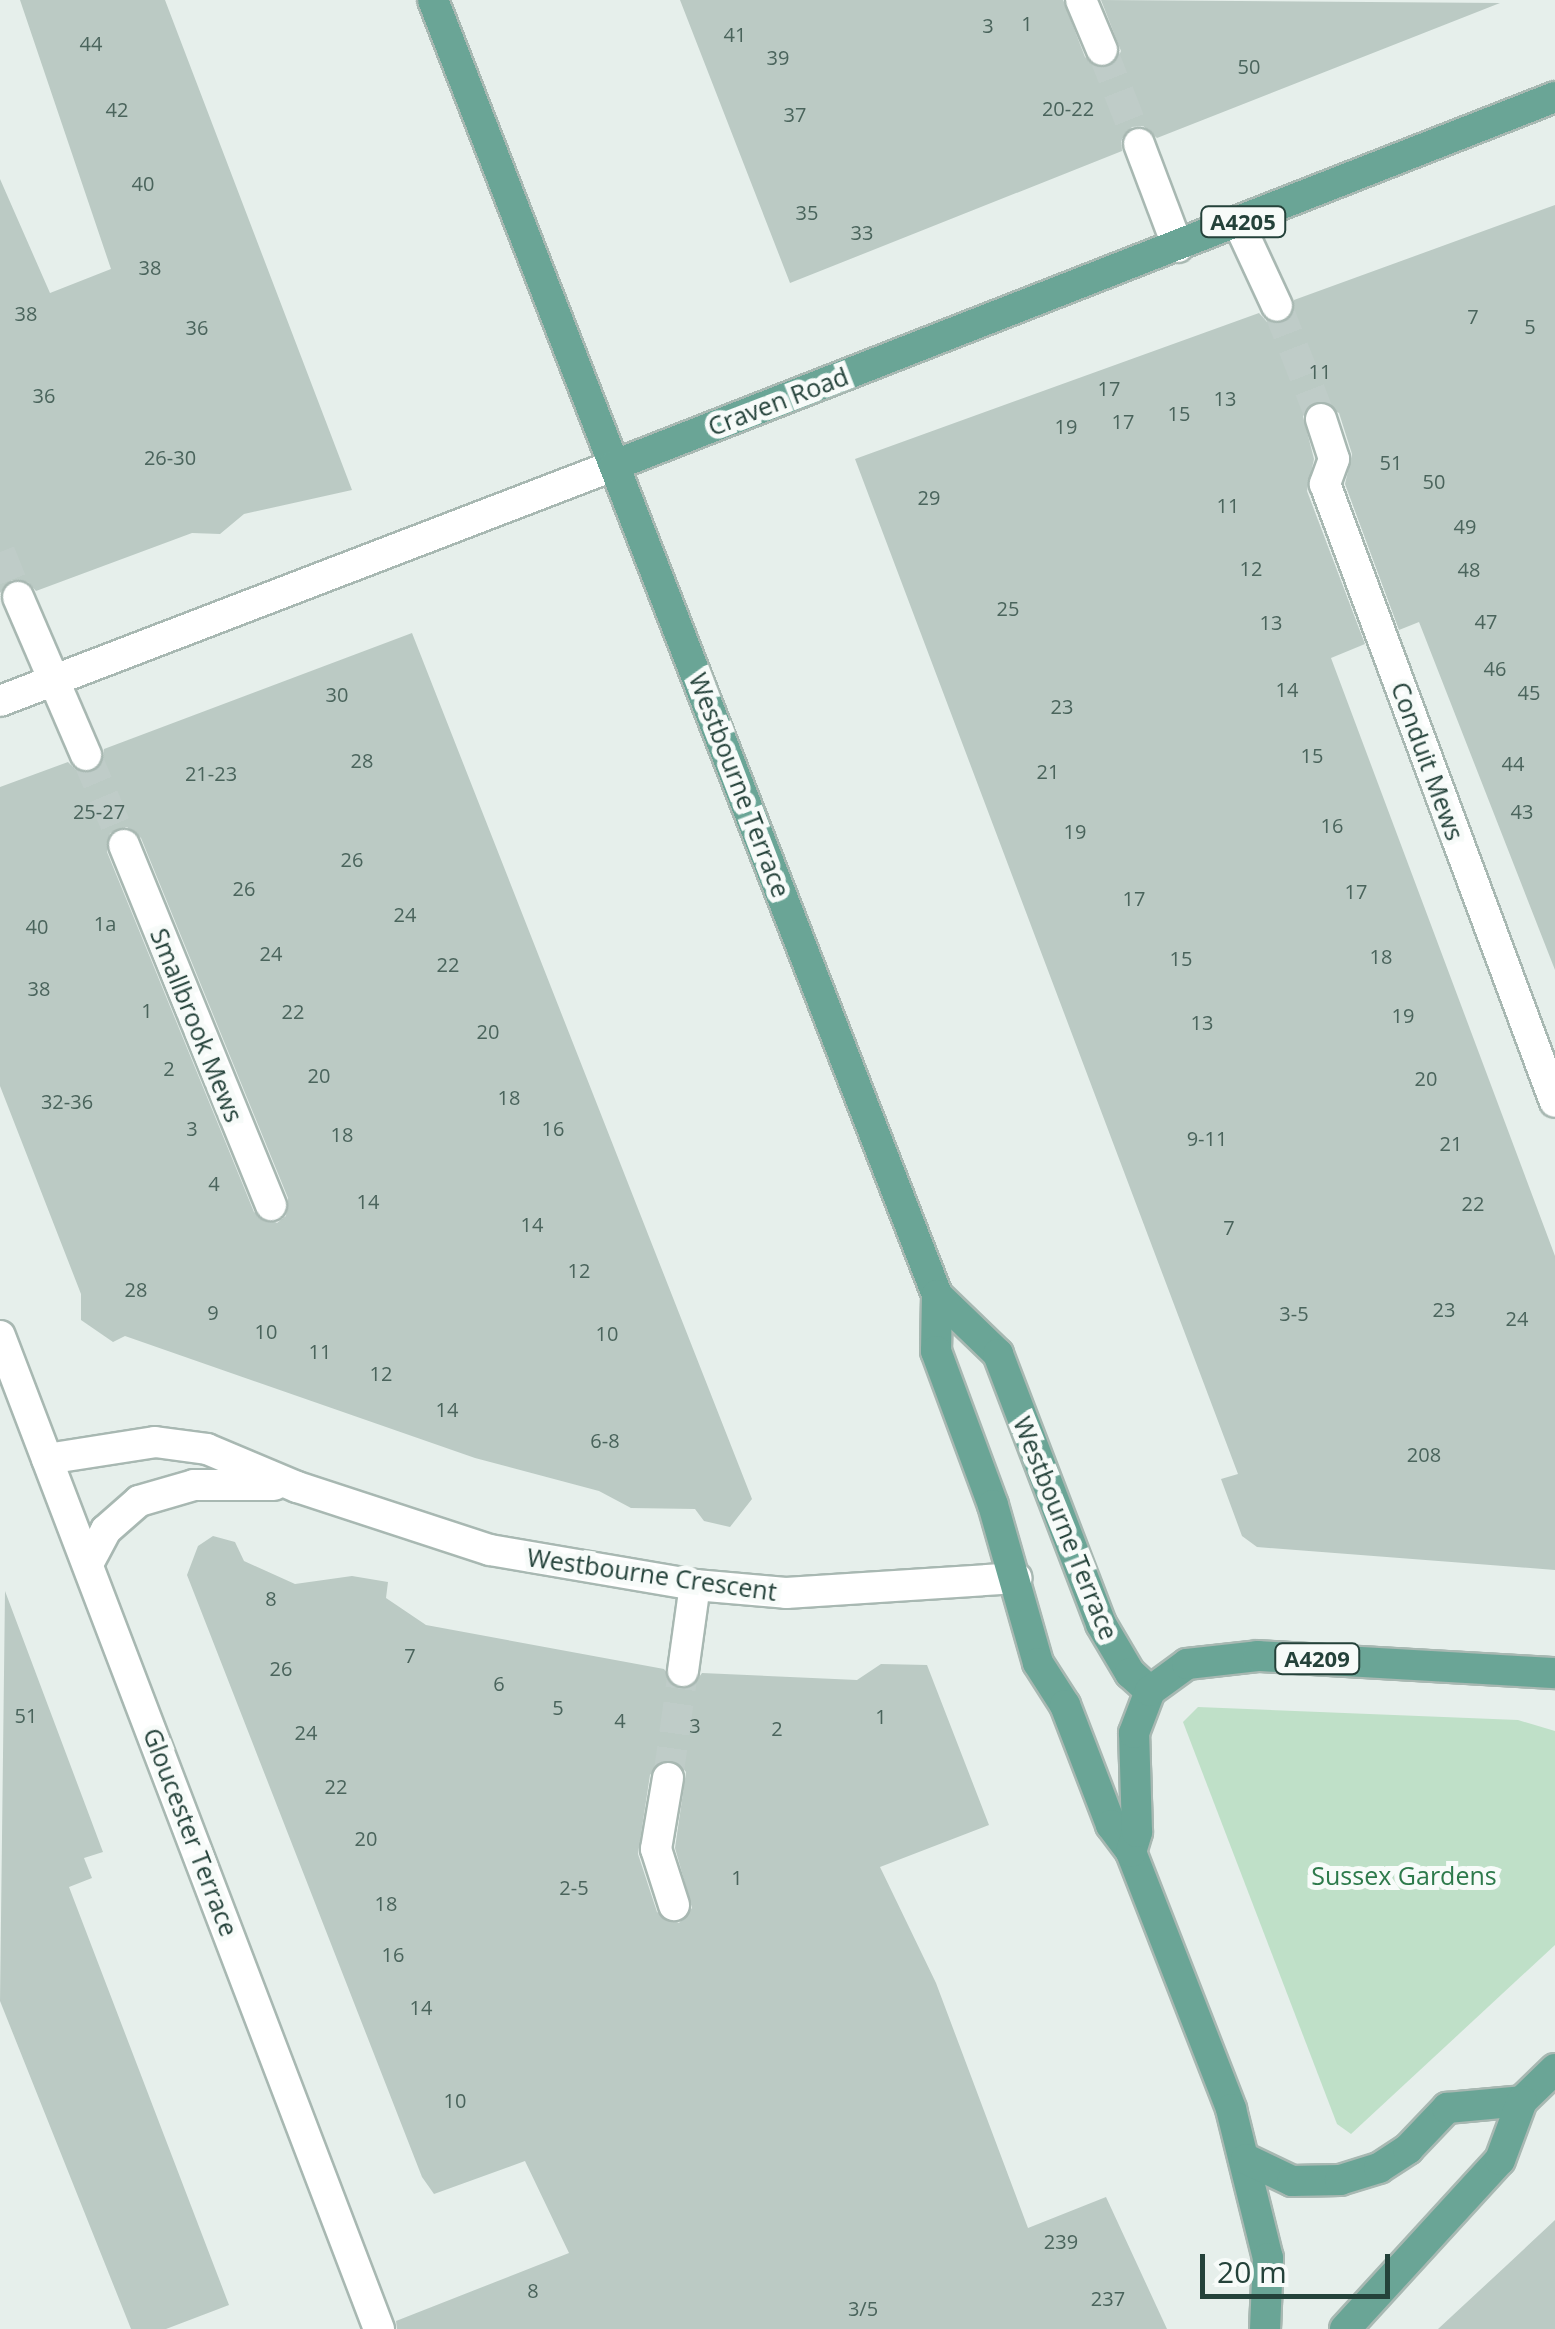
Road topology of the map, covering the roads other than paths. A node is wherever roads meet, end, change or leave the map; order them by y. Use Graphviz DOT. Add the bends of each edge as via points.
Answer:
graph roads {
  1 [pos="433,0"];
  2 [pos="1081,0"];
  3 [pos="1102,50"];
  4 [pos="1555,98"];
  5 [pos="1139,144"];
  6 [pos="1239,224"];
  7 [pos="1178,247"];
  8 [pos="1277,306"];
  9 [pos="1322,420"];
  10 [pos="615,465"];
  11 [pos="18,597"];
  12 [pos="56,680"];
  13 [pos="0,701"];
  14 [pos="86,755"];
  15 [pos="124,845"];
  16 [pos="1555,1102"];
  17 [pos="271,1205"];
  18 [pos="937,1295"];
  19 [pos="0,1336"];
  20 [pos="47,1459"];
  21 [pos="298,1487"];
  22 [pos="89,1562"];
  23 [pos="1017,1578"];
  24 [pos="695,1585"];
  25 [pos="683,1671"];
  26 [pos="1555,1673"];
  27 [pos="1150,1691"];
  28 [pos="668,1778"];
  29 [pos="1131,1852"];
  30 [pos="674,1906"];
  31 [pos="1555,2070"];
  32 [pos="1522,2101"];
  33 [pos="1246,2158"];
  34 [pos="379,2329"];
  35 [pos="1265,2329"];
  36 [pos="1346,2329"];
  1 -- 10 [label="main road, Westbourne Terrace"];
  2 -- 3 [label="street"];
  4 -- 6 [label="main road, Craven Road / A4205"];
  5 -- 7 [label="street"];
  6 -- 7 [label="main road, Craven Road / A4205"];
  6 -- 8 [label="street"];
  7 -- 10 [label="main road, Craven Road / A4205"];
  9 -- 16 [label="street, Conduit Mews" via="1334,459 1325,484"];
  10 -- 12 [label="street, Craven Road"];
  10 -- 18 [label="main road, Westbourne Terrace"];
  11 -- 12 [label="street"];
  12 -- 13 [label="street, Craven Road"];
  12 -- 14 [label="street"];
  15 -- 17 [label="street, Smallbrook Mews"];
  18 -- 23 [label="main road, Westbourne Terrace" via="936,1351"];
  18 -- 27 [label="main road, Westbourne Terrace" via="998,1354 1100,1624 1130,1673"];
  19 -- 20 [label="street, Gloucester Terrace"];
  20 -- 21 [label="street, Westbourne Crescent" via="155,1442 207,1449"];
  20 -- 22 [label="street, Gloucester Terrace"];
  21 -- 22 [label="street, Westbourne Crescent" via="224,1482 139,1502 106,1530"];
  21 -- 24 [label="street, Westbourne Crescent" via="490,1550"];
  22 -- 34 [label="street, Gloucester Terrace"];
  23 -- 24 [label="street, Westbourne Crescent" via="786,1593"];
  23 -- 29 [label="main road, Westbourne Terrace" via="1038,1663 1065,1705 1110,1825"];
  24 -- 25 [label="street"];
  26 -- 27 [label="main road, A4209" via="1234,1656 1187,1664"];
  27 -- 29 [label="main road" via="1134,1733 1138,1832"];
  28 -- 30 [label="street" via="656,1849"];
  29 -- 33 [label="main road"];
  31 -- 32 [label="main road"];
  32 -- 33 [label="main road" via="1447,2108 1394,2158 1340,2180 1292,2181"];
  32 -- 36 [label="main road" via="1500,2160"];
  33 -- 35 [label="main road" via="1268,2258"];
}
